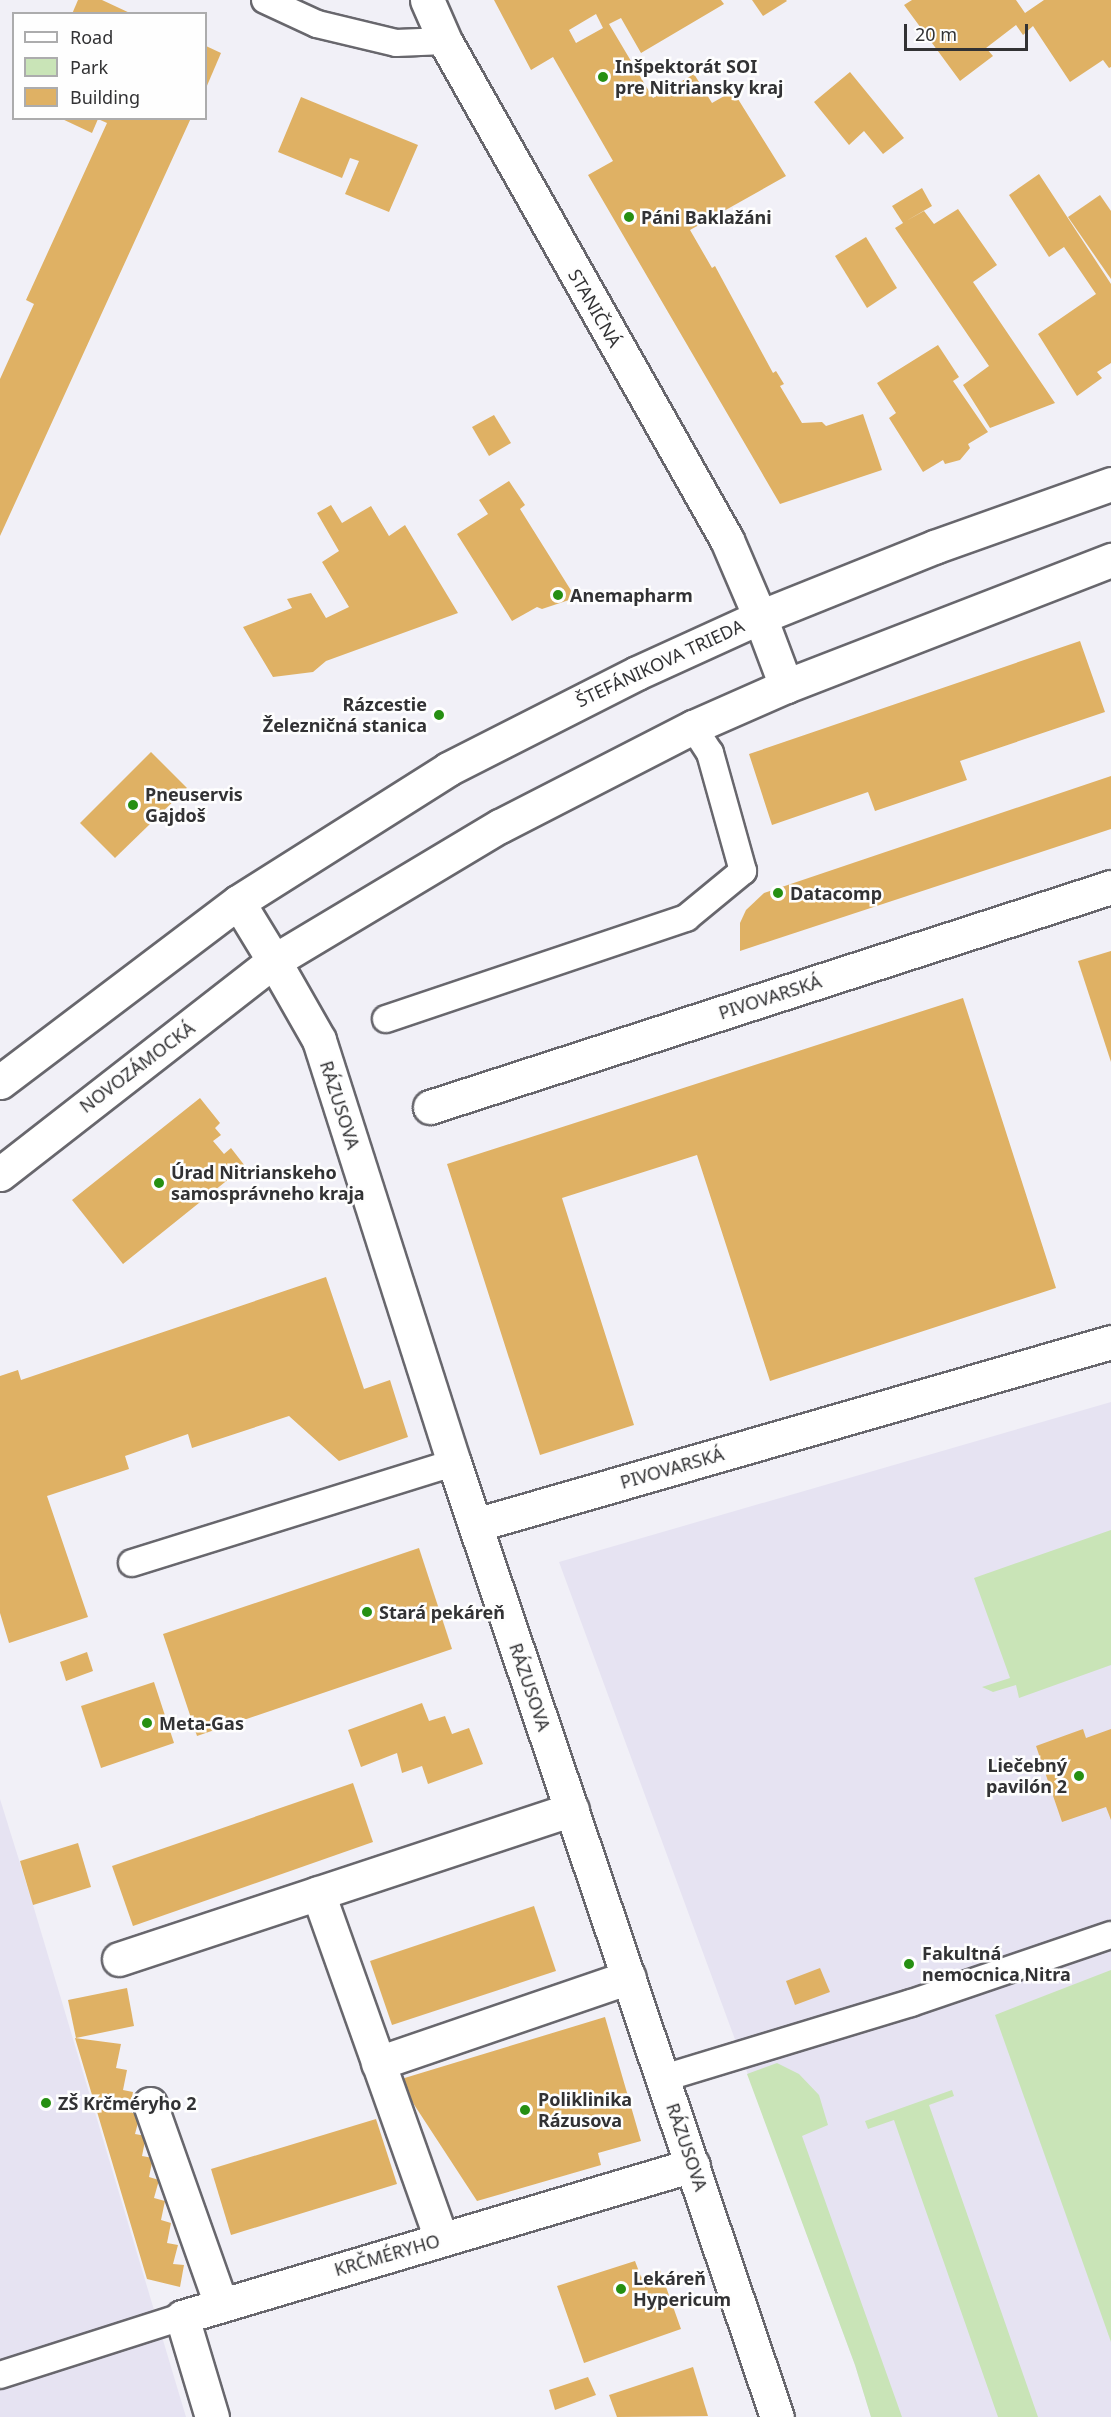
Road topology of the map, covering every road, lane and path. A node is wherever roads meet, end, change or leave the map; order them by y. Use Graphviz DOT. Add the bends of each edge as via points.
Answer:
graph roads {
  1 [pos="265,0"];
  2 [pos="427,0"];
  3 [pos="444,42"];
  4 [pos="1111,484"];
  5 [pos="1111,560"];
  6 [pos="760,617"];
  7 [pos="786,686"];
  8 [pos="693,728"];
  9 [pos="1111,887"];
  10 [pos="238,902"];
  11 [pos="274,961"];
  12 [pos="386,1019"];
  13 [pos="0,1082"];
  14 [pos="429,1107"];
  15 [pos="0,1174"];
  16 [pos="1111,1342"];
  17 [pos="454,1463"];
  18 [pos="475,1525"];
  19 [pos="132,1563"];
  20 [pos="572,1809"];
  21 [pos="318,1893"];
  22 [pos="1111,1935"];
  23 [pos="119,1959"];
  24 [pos="629,1977"];
  25 [pos="378,2063"];
  26 [pos="663,2079"];
  27 [pos="150,2104"];
  28 [pos="693,2165"];
  29 [pos="441,2240"];
  30 [pos="221,2304"];
  31 [pos="182,2317"];
  32 [pos="0,2375"];
  33 [pos="212,2417"];
  34 [pos="777,2417"];
  1 -- 3 [label="lane" via="317,24 396,43"];
  2 -- 3 [label="street, STANIČNÁ"];
  3 -- 6 [label="street, STANIČNÁ" via="727,540"];
  4 -- 6 [label="street, ŠTEFÁNIKOVA TRIEDA" via="934,546"];
  5 -- 7 [label="street"];
  6 -- 7 [label="street, STANIČNÁ"];
  6 -- 10 [label="street, ŠTEFÁNIKOVA TRIEDA" via="636,673 448,769"];
  7 -- 8 [label="street"];
  8 -- 11 [label="street" via="500,826"];
  8 -- 12 [label="lane" via="711,753 743,871 686,918"];
  9 -- 14 [label="street, PIVOVARSKÁ"];
  10 -- 11 [label="street, RÁZUSOVA"];
  10 -- 13 [label="street"];
  11 -- 15 [label="street, NOVOZÁMOCKÁ"];
  11 -- 17 [label="street, RÁZUSOVA" via="319,1040"];
  16 -- 18 [label="street, PIVOVARSKÁ"];
  17 -- 18 [label="street, RÁZUSOVA"];
  17 -- 19 [label="lane"];
  18 -- 20 [label="street, RÁZUSOVA"];
  20 -- 21 [label="street"];
  20 -- 24 [label="street, RÁZUSOVA"];
  21 -- 23 [label="street"];
  21 -- 25 [label="street"];
  22 -- 26 [label="lane" via="911,2003"];
  24 -- 25 [label="street"];
  24 -- 26 [label="street, RÁZUSOVA"];
  25 -- 29 [label="street"];
  26 -- 28 [label="street, RÁZUSOVA"];
  27 -- 30 [label="street"];
  28 -- 29 [label="street, KRČMÉRYHO"];
  28 -- 34 [label="street, RÁZUSOVA"];
  29 -- 30 [label="street, KRČMÉRYHO"];
  30 -- 31 [label="street, KRČMÉRYHO"];
  31 -- 32 [label="lane"];
  31 -- 33 [label="street"];
}
